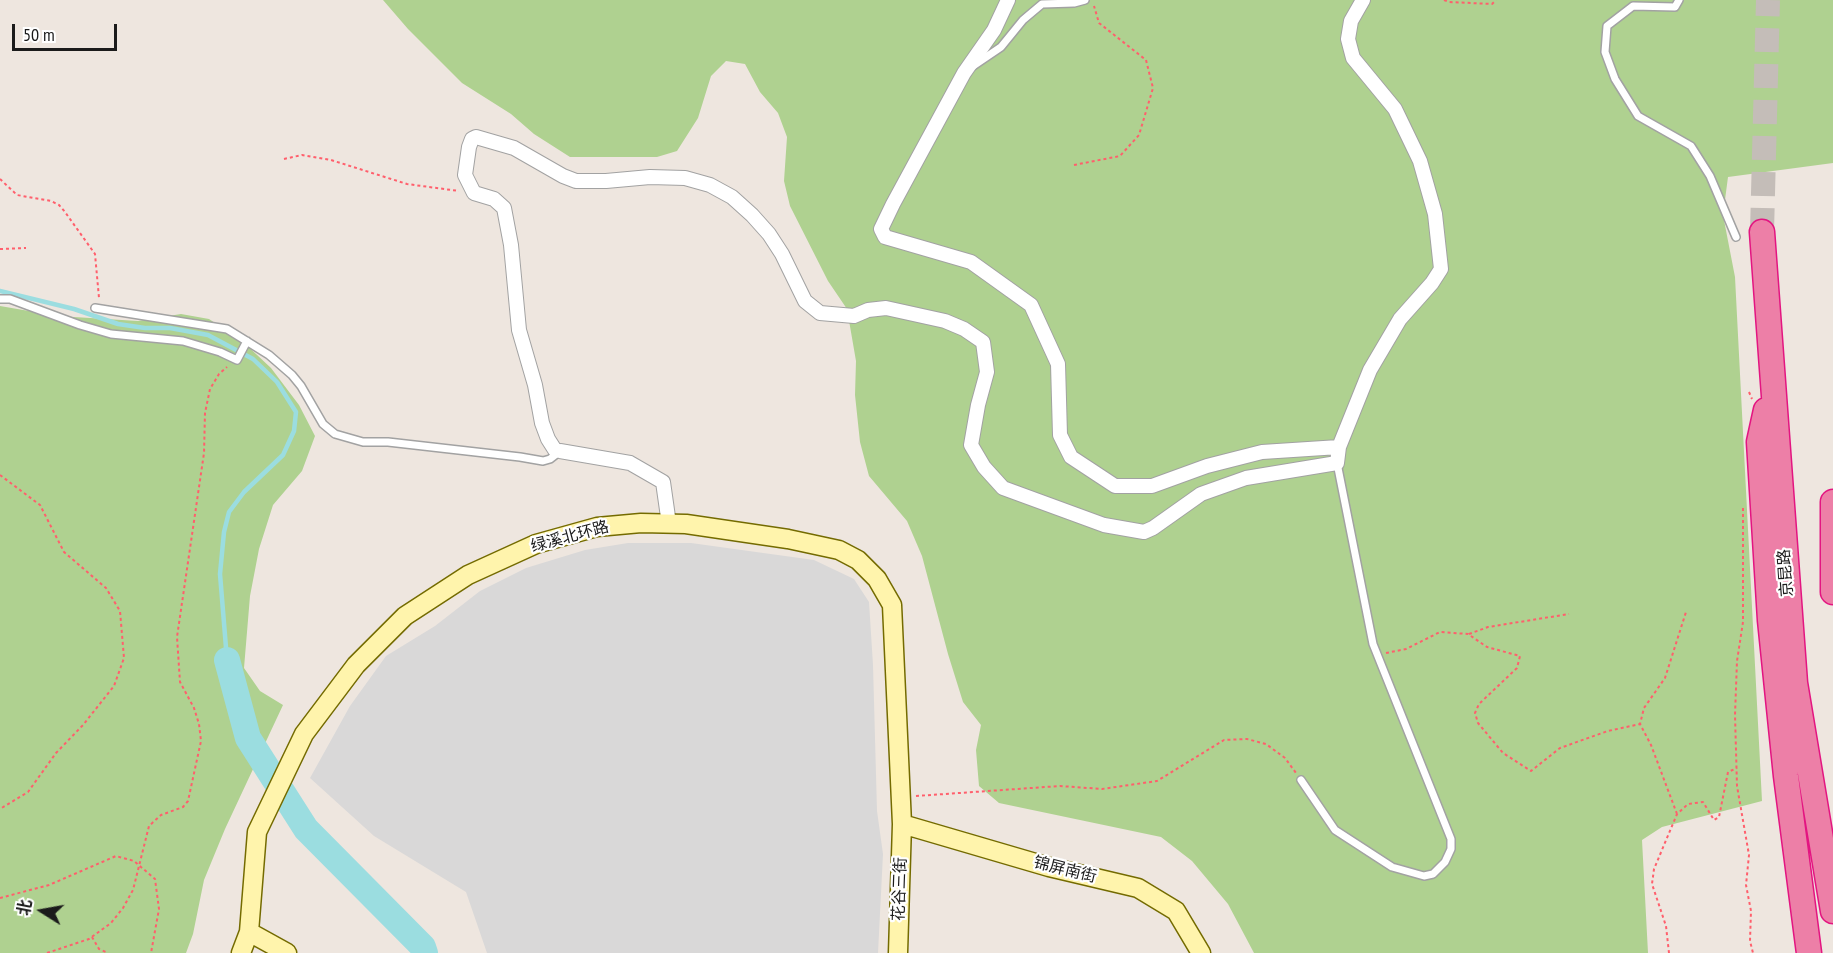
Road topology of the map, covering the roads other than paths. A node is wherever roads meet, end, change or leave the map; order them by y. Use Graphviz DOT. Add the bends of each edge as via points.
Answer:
graph roads {
  1 [pos="1008,0"];
  2 [pos="1085,0"];
  3 [pos="1363,0"];
  4 [pos="1679,0"];
  5 [pos="964,73"];
  6 [pos="1762,232"];
  7 [pos="1736,237"];
  8 [pos="0,299"];
  9 [pos="97,309"];
  10 [pos="246,343"];
  11 [pos="1772,384"];
  12 [pos="1340,447"];
  13 [pos="560,452"];
  14 [pos="1337,463"];
  15 [pos="1833,502"];
  16 [pos="669,524"];
  17 [pos="1833,592"];
  18 [pos="1301,780"];
  19 [pos="902,824"];
  20 [pos="1833,911"];
  21 [pos="249,932"];
  22 [pos="241,953"];
  23 [pos="287,953"];
  24 [pos="898,953"];
  25 [pos="1201,953"];
  26 [pos="1809,953"];
  1 -- 5 [label="street" via="994,30"];
  2 -- 5 [label="lane" via="1042,4 1001,46"];
  3 -- 12 [label="street" via="1351,21 1348,39 1353,58 1395,110 1420,161 1435,214 1441,269 1400,319 1370,369"];
  4 -- 7 [label="lane" via="1675,7 1633,6 1607,26 1605,52 1615,79 1638,116 1691,146 1710,176"];
  5 -- 12 [label="street" via="881,229 885,237 971,262 1032,305 1058,364 1060,435 1071,457 1115,486 1152,486 1262,452"];
  6 -- 11 [label="highway, 京昆路"];
  8 -- 10 [label="lane" via="10,299 111,334 183,341 237,360"];
  9 -- 10 [label="lane" via="227,329"];
  10 -- 13 [label="lane" via="269,355 292,375 323,424 335,434 363,442 543,461"];
  11 -- 20 [label="highway, 京昆路" via="1795,683"];
  11 -- 26 [label="highway" via="1759,442 1765,553 1786,776"];
  12 -- 14 [label="street"];
  13 -- 14 [label="street" via="548,439 542,423 519,330 504,208 494,199 474,194 465,175 469,147 476,137 514,148 576,181 685,178 710,185 732,197 769,234 805,301 820,313 854,316 886,308 964,329 983,342 987,372 971,445 1003,488 1104,525 1144,532 1212,490 1246,478"];
  13 -- 16 [label="street" via="630,463 663,482"];
  14 -- 18 [label="lane" via="1373,644 1451,839 1445,862 1433,874 1424,876 1392,867 1335,830"];
  15 -- 17 [label="highway"];
  16 -- 19 [label="street, 绿溪北环路" via="788,539 839,550 858,560 877,579 892,605"];
  16 -- 21 [label="street, 绿溪北环路" via="597,527 536,544 468,575 405,616 356,665 304,734 257,832"];
  19 -- 24 [label="street, 花谷三街"];
  19 -- 25 [label="street, 锦屏南街" via="1049,867 1138,888 1176,911"];
  21 -- 22 [label="street, 绿溪北环路"];
  21 -- 23 [label="street"];
}
